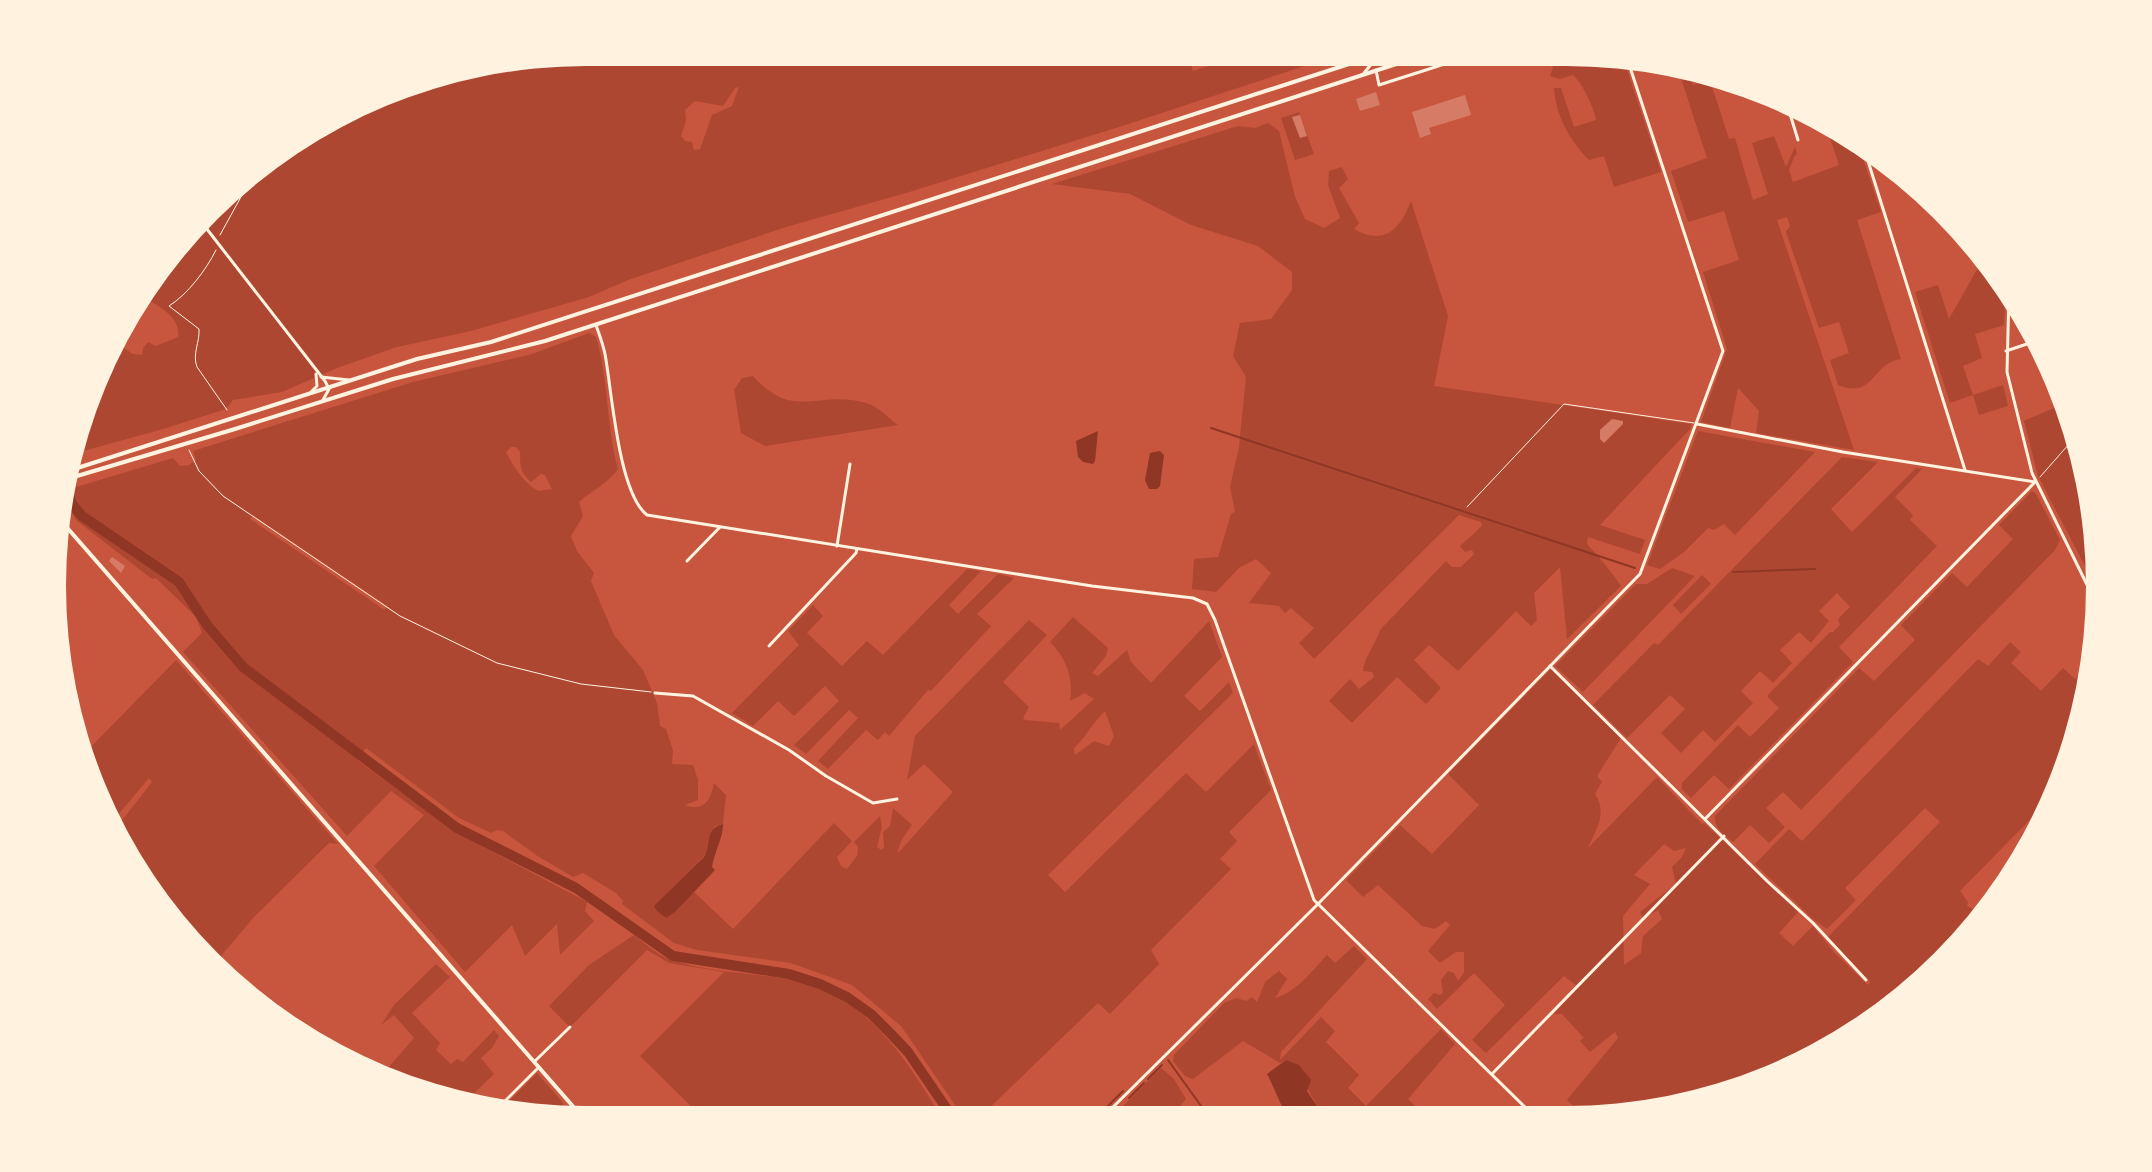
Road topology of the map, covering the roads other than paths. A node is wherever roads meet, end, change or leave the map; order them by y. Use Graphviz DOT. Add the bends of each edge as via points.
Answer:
graph roads {
  1 [pos="1336,66"];
  2 [pos="1370,66"];
  3 [pos="1389,66"];
  4 [pos="1438,66"];
  5 [pos="1376,70"];
  6 [pos="1631,70"];
  7 [pos="1363,74"];
  8 [pos="1791,118"];
  9 [pos="1798,140"];
  10 [pos="1869,163"];
  11 [pos="207,230"];
  12 [pos="2008,313"];
  13 [pos="596,325"];
  14 [pos="2026,344"];
  15 [pos="2006,351"];
  16 [pos="316,370"];
  17 [pos="321,377"];
  18 [pos="354,380"];
  19 [pos="329,389"];
  20 [pos="308,395"];
  21 [pos="319,402"];
  22 [pos="1697,424"];
  23 [pos="186,443"];
  24 [pos="189,450"];
  25 [pos="850,464"];
  26 [pos="80,467"];
  27 [pos="1965,471"];
  28 [pos="78,476"];
  29 [pos="2035,482"];
  30 [pos="1467,507"];
  31 [pos="720,527"];
  32 [pos="69,530"];
  33 [pos="837,546"];
  34 [pos="857,549"];
  35 [pos="687,561"];
  36 [pos="2086,583"];
  37 [pos="769,646"];
  38 [pos="1550,666"];
  39 [pos="655,693"];
  40 [pos="897,799"];
  41 [pos="1706,818"];
  42 [pos="1724,836"];
  43 [pos="1318,904"];
  44 [pos="1866,980"];
  45 [pos="570,1027"];
  46 [pos="534,1061"];
  47 [pos="539,1067"];
  48 [pos="1492,1074"];
  49 [pos="506,1100"];
  50 [pos="572,1106"];
  51 [pos="1114,1106"];
  52 [pos="1524,1106"];
  1 -- 18 [label="main road" via="505,338"];
  2 -- 7 [label="street"];
  3 -- 5 [label="main road"];
  4 -- 5 [label="street" via="1379,85"];
  5 -- 7 [label="main road"];
  6 -- 22 [label="street" via="1723,351"];
  7 -- 13 [label="main road"];
  8 -- 9 [label="street"];
  10 -- 27 [label="street"];
  11 -- 16 [label="street"];
  12 -- 15 [label="street"];
  13 -- 21 [label="main road"];
  13 -- 31 [label="street" via="617,445 641,510"];
  14 -- 15 [label="street"];
  15 -- 29 [label="street" via="2007,377"];
  16 -- 17 [label="street"];
  16 -- 20 [label="street" via="317,386"];
  17 -- 18 [label="street"];
  17 -- 19 [label="street"];
  18 -- 19 [label="main road"];
  19 -- 20 [label="main road"];
  19 -- 21 [label="street"];
  20 -- 26 [label="main road"];
  21 -- 23 [label="main road"];
  22 -- 27 [label="street"];
  22 -- 30 [label="lane" via="1564,404"];
  22 -- 38 [label="street" via="1640,574"];
  23 -- 24 [label="street"];
  23 -- 28 [label="main road"];
  24 -- 39 [label="lane" via="207,481 245,513 429,631 513,669"];
  25 -- 33 [label="street"];
  27 -- 29 [label="street"];
  29 -- 36 [label="street"];
  29 -- 41 [label="street"];
  31 -- 33 [label="street"];
  31 -- 35 [label="street"];
  32 -- 46 [label="main road"];
  33 -- 34 [label="street"];
  34 -- 37 [label="street"];
  34 -- 43 [label="street" via="1207,604"];
  38 -- 41 [label="street"];
  38 -- 43 [label="street"];
  39 -- 40 [label="street" via="693,696 873,803"];
  41 -- 42 [label="street"];
  42 -- 44 [label="street"];
  42 -- 48 [label="street"];
  43 -- 48 [label="street"];
  43 -- 51 [label="street"];
  45 -- 46 [label="street"];
  46 -- 47 [label="main road"];
  47 -- 49 [label="street"];
  47 -- 50 [label="main road"];
  48 -- 52 [label="street"];
}
